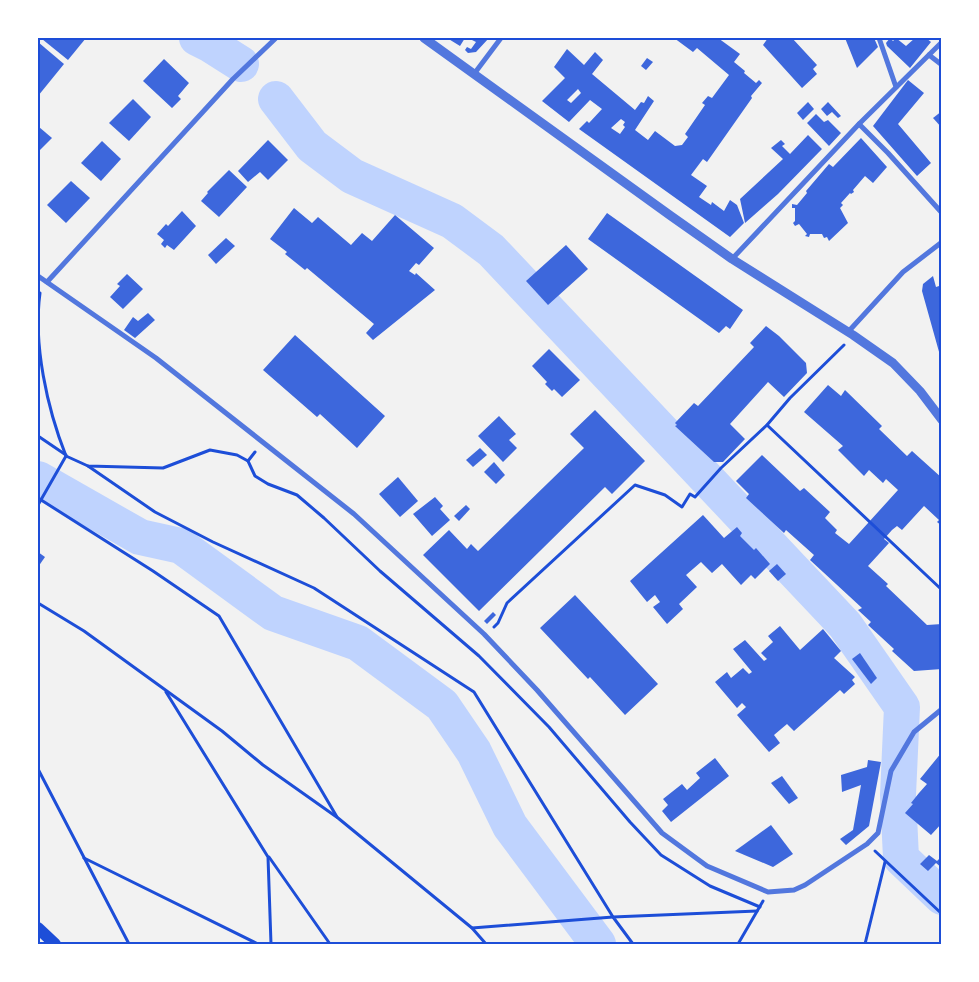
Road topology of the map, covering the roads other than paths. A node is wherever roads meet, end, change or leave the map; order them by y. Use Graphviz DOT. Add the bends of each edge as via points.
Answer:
graph roads {
  1 [pos="276,38"];
  2 [pos="424,38"];
  3 [pos="501,38"];
  4 [pos="879,38"];
  5 [pos="942,42"];
  6 [pos="928,55"];
  7 [pos="942,65"];
  8 [pos="474,74"];
  9 [pos="896,87"];
  10 [pos="859,124"];
  11 [pos="942,213"];
  12 [pos="942,242"];
  13 [pos="732,259"];
  14 [pos="38,276"];
  15 [pos="47,282"];
  16 [pos="850,333"];
  17 [pos="942,420"];
  18 [pos="942,709"];
  19 [pos="38,928"];
  20 [pos="55,944"];
  1 -- 15 [label="street" via="233,79"];
  2 -- 8 [label="street"];
  3 -- 8 [label="street"];
  4 -- 9 [label="street"];
  5 -- 6 [label="street"];
  6 -- 7 [label="street"];
  6 -- 9 [label="street"];
  8 -- 13 [label="street"];
  9 -- 10 [label="street"];
  10 -- 11 [label="street"];
  10 -- 13 [label="street"];
  12 -- 16 [label="street" via="903,272"];
  13 -- 16 [label="street"];
  14 -- 15 [label="street"];
  15 -- 18 [label="street" via="156,358 354,514 484,634 662,833 707,866 768,892 805,886 878,833 891,771 914,732"];
  16 -- 17 [label="street" via="893,362"];
  19 -- 20 [label="main road"];
}
